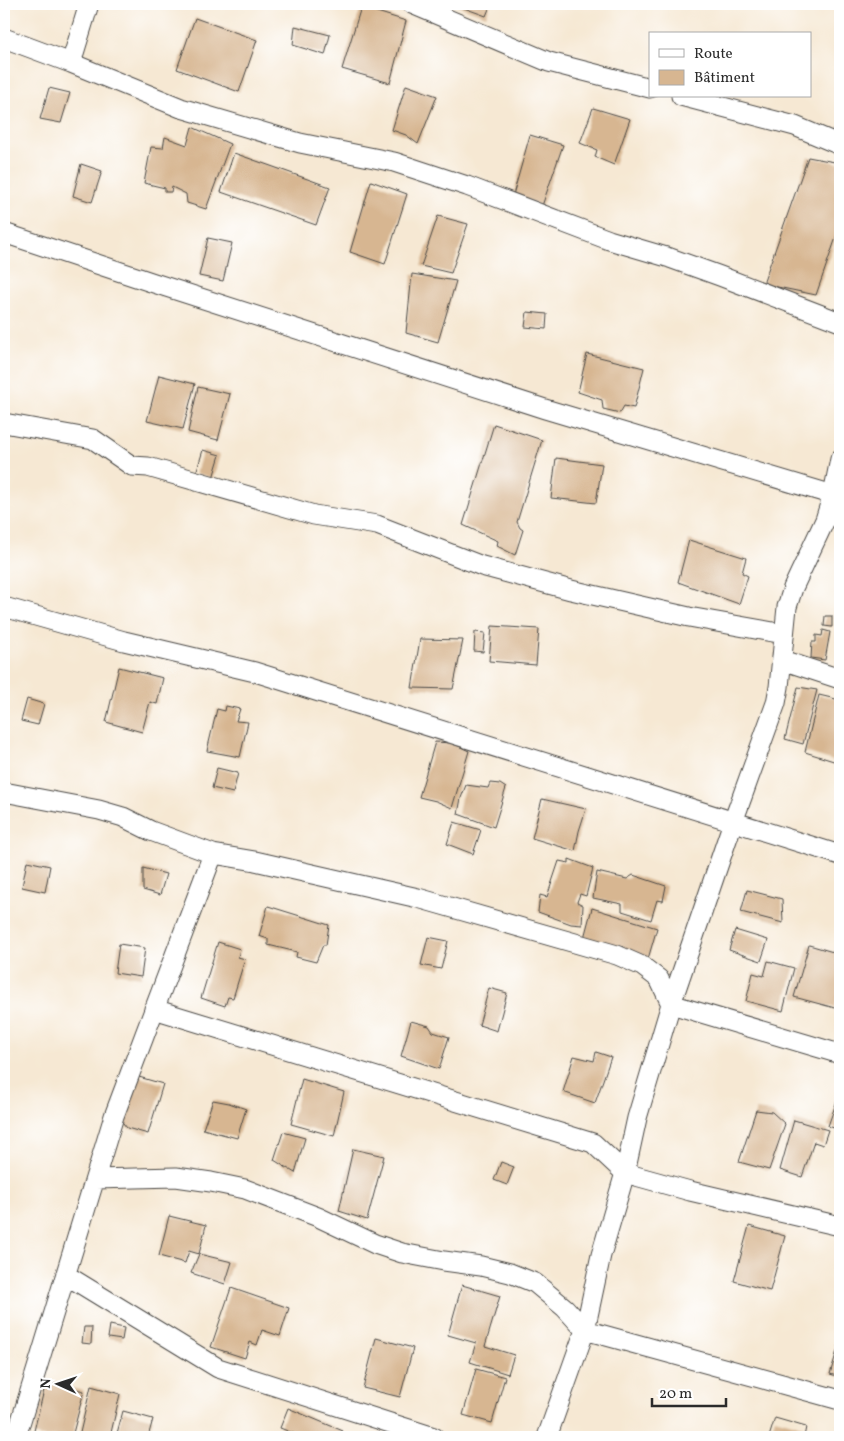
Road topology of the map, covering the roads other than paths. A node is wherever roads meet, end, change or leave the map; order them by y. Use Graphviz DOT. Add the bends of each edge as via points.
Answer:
graph roads {
  1 [pos="89,4"];
  2 [pos="412,4"];
  3 [pos="4,38"];
  4 [pos="71,63"];
  5 [pos="649,88"];
  6 [pos="689,98"];
  7 [pos="840,145"];
  8 [pos="4,232"];
  9 [pos="840,322"];
  10 [pos="4,423"];
  11 [pos="840,459"];
  12 [pos="836,496"];
  13 [pos="4,607"];
  14 [pos="784,634"];
  15 [pos="782,660"];
  16 [pos="840,679"];
  17 [pos="4,792"];
  18 [pos="733,822"];
  19 [pos="213,854"];
  20 [pos="840,855"];
  21 [pos="671,1004"];
  22 [pos="154,1009"];
  23 [pos="840,1054"];
  24 [pos="625,1173"];
  25 [pos="95,1179"];
  26 [pos="840,1226"];
  27 [pos="66,1275"];
  28 [pos="585,1330"];
  29 [pos="840,1400"];
  30 [pos="16,1437"];
  31 [pos="434,1437"];
  32 [pos="547,1437"];
  1 -- 4 [label="street"];
  2 -- 5 [label="street" via="549,62"];
  3 -- 4 [label="street"];
  4 -- 9 [label="street" via="181,108 300,143 394,162 458,183"];
  6 -- 7 [label="street" via="794,126"];
  8 -- 12 [label="street" via="545,409"];
  10 -- 14 [label="street" via="93,440 132,466 148,467 314,515 377,525 482,566 689,617"];
  11 -- 12 [label="street"];
  12 -- 14 [label="street" via="793,588 786,608"];
  13 -- 18 [label="street" via="124,641 255,672"];
  14 -- 15 [label="street"];
  15 -- 16 [label="street"];
  15 -- 18 [label="street" via="776,703"];
  17 -- 19 [label="street" via="123,817"];
  18 -- 20 [label="street"];
  18 -- 21 [label="street"];
  19 -- 21 [label="street" via="418,898 617,955 642,966 659,979"];
  19 -- 22 [label="street"];
  21 -- 23 [label="street"];
  21 -- 24 [label="street" via="637,1118"];
  22 -- 24 [label="street" via="593,1143"];
  22 -- 25 [label="street" via="114,1116"];
  24 -- 26 [label="street"];
  24 -- 28 [label="street" via="601,1255"];
  25 -- 27 [label="street"];
  25 -- 28 [label="street" via="176,1177 245,1189 402,1253 481,1266 535,1283"];
  27 -- 30 [label="street"];
  27 -- 31 [label="street" via="218,1368"];
  28 -- 29 [label="street"];
  28 -- 32 [label="street"];
}
